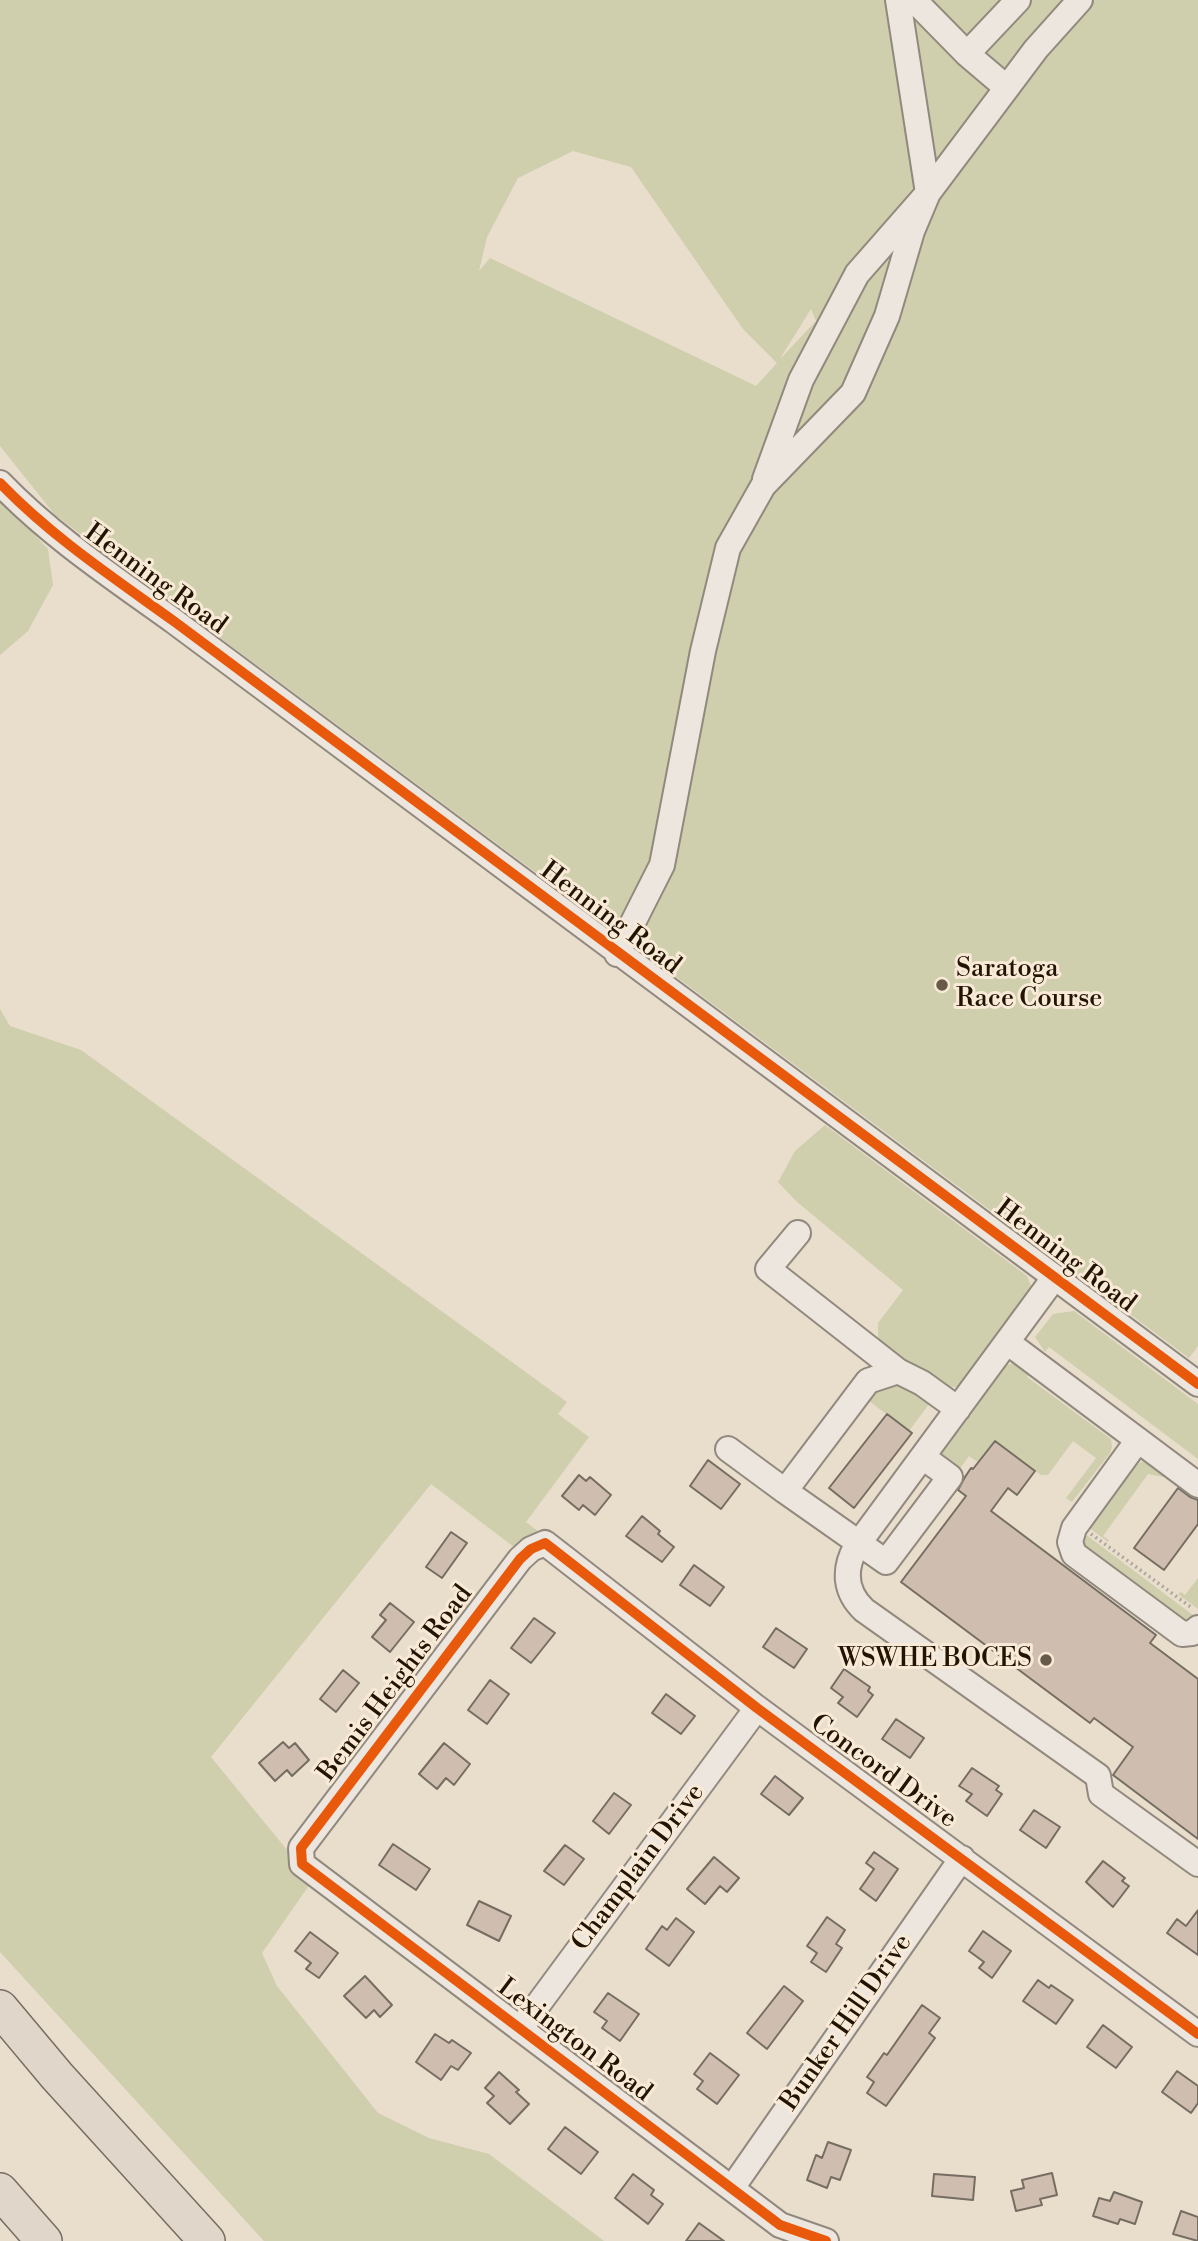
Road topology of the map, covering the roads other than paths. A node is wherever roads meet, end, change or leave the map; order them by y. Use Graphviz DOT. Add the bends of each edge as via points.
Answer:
graph roads {
  1 [pos="898,0"];
  2 [pos="914,0"];
  3 [pos="1018,0"];
  4 [pos="1080,0"];
  5 [pos="967,54"];
  6 [pos="1007,88"];
  7 [pos="928,193"];
  8 [pos="0,484"];
  9 [pos="762,486"];
  10 [pos="617,954"];
  11 [pos="798,1233"];
  12 [pos="1054,1278"];
  13 [pos="1007,1342"];
  14 [pos="898,1371"];
  15 [pos="1198,1384"];
  16 [pos="958,1409"];
  17 [pos="1138,1440"];
  18 [pos="727,1449"];
  19 [pos="923,1457"];
  20 [pos="1198,1485"];
  21 [pos="785,1490"];
  22 [pos="545,1543"];
  23 [pos="859,1543"];
  24 [pos="1197,1620"];
  25 [pos="757,1708"];
  26 [pos="962,1858"];
  27 [pos="302,1864"];
  28 [pos="1198,1864"];
  29 [pos="0,2007"];
  30 [pos="520,2029"];
  31 [pos="1198,2034"];
  32 [pos="732,2188"];
  33 [pos="0,2191"];
  34 [pos="44,2241"];
  35 [pos="207,2241"];
  36 [pos="826,2241"];
  1 -- 7 [label="street"];
  2 -- 5 [label="street"];
  3 -- 5 [label="street"];
  4 -- 6 [label="street"];
  5 -- 6 [label="street"];
  6 -- 7 [label="street"];
  7 -- 9 [label="street" via="857,274 801,380"];
  7 -- 9 [label="street" via="887,316 853,393"];
  8 -- 10 [label="street, Henning Road" via="71,547"];
  9 -- 10 [label="street" via="728,548 662,865"];
  10 -- 12 [label="street, Henning Road"];
  11 -- 14 [label="street" via="768,1269"];
  12 -- 13 [label="street"];
  12 -- 15 [label="street, Henning Road"];
  13 -- 16 [label="street"];
  13 -- 17 [label="street"];
  14 -- 16 [label="street"];
  14 -- 21 [label="street" via="868,1381"];
  16 -- 19 [label="street"];
  17 -- 20 [label="street"];
  17 -- 24 [label="street" via="1073,1528 1070,1542 1074,1554 1182,1634 1192,1633"];
  18 -- 21 [label="street"];
  19 -- 23 [label="street"];
  19 -- 23 [label="street" via="950,1477 886,1562"];
  21 -- 23 [label="street"];
  22 -- 25 [label="street, Concord Drive"];
  22 -- 27 [label="street, Bemis Heights Road" via="520,1559 310,1836 301,1848"];
  23 -- 28 [label="street" via="847,1577 852,1596 864,1610 1098,1776 1101,1794"];
  25 -- 26 [label="street, Concord Drive"];
  25 -- 30 [label="street, Champlain Drive"];
  26 -- 31 [label="street, Concord Drive"];
  26 -- 32 [label="street, Bunker Hill Drive"];
  27 -- 30 [label="street, Lexington Road"];
  29 -- 35 [label="highway"];
  30 -- 32 [label="street, Lexington Road"];
  32 -- 36 [label="street, Lexington Road" via="780,2225"];
  33 -- 34 [label="highway"];
}
